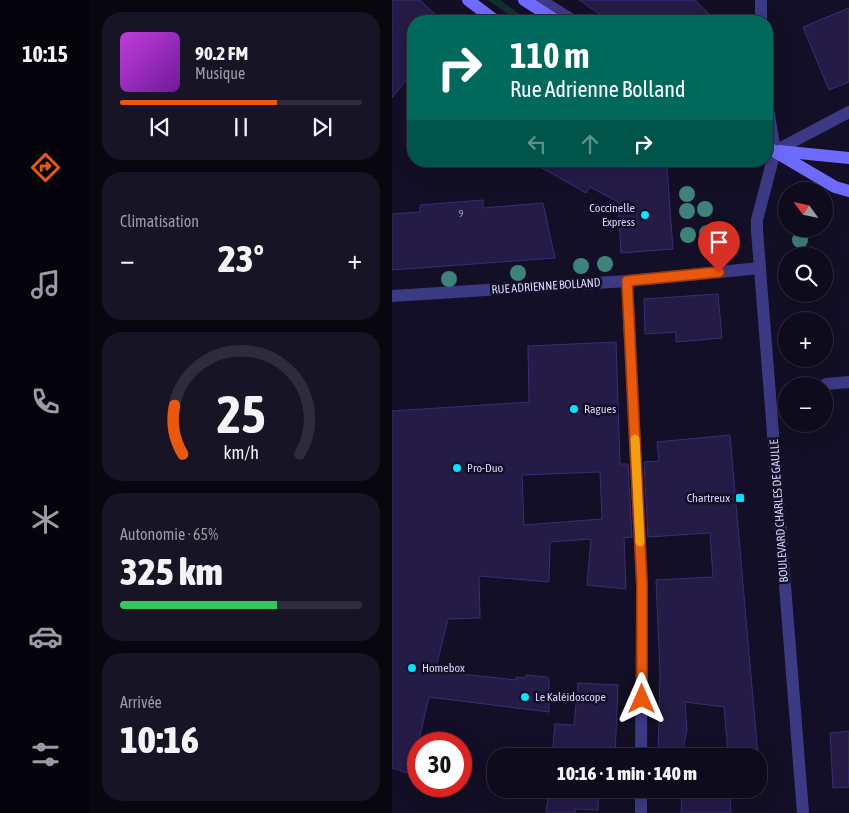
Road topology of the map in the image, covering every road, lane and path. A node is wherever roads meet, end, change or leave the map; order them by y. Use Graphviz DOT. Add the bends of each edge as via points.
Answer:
graph roads {
  1 [pos="468,0"];
  2 [pos="524,0"];
  3 [pos="540,0"];
  4 [pos="761,0"];
  5 [pos="488,15"];
  6 [pos="548,15"];
  7 [pos="564,15"];
  8 [pos="761,15"];
  9 [pos="848,112"];
  10 [pos="773,149"];
  11 [pos="773,150"];
  12 [pos="773,152"];
  13 [pos="848,158"];
  14 [pos="767,167"];
  15 [pos="848,191"];
  16 [pos="760,268"];
  17 [pos="627,281"];
  18 [pos="392,296"];
  19 [pos="848,382"];
  20 [pos="833,383"];
  21 [pos="642,748"];
  22 [pos="641,798"];
  23 [pos="641,813"];
  24 [pos="803,813"];
  1 -- 5 [label="main road"];
  2 -- 6 [label="main road"];
  3 -- 7 [label="street"];
  4 -- 8 [label="street"];
  9 -- 10 [label="street"];
  11 -- 13 [label="main road"];
  12 -- 15 [label="main road"];
  14 -- 16 [label="street, BOULEVARD CHARLES DE GAULLE" via="757,220"];
  16 -- 17 [label="street, RUE ADRIENNE BOLLAND"];
  16 -- 24 [label="street, BOULEVARD CHARLES DE GAULLE"];
  17 -- 18 [label="street, RUE ADRIENNE BOLLAND"];
  17 -- 21 [label="street" via="642,585"];
  19 -- 20 [label="street"];
  22 -- 23 [label="street"];
}
